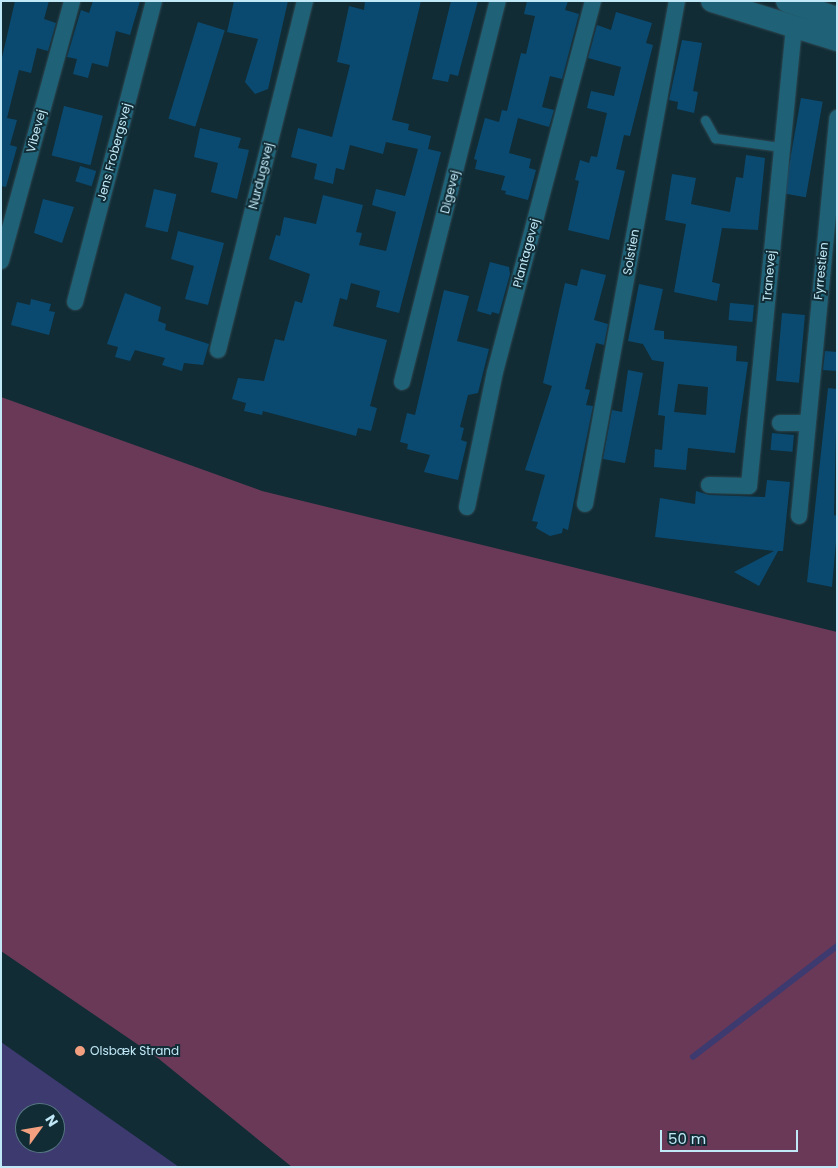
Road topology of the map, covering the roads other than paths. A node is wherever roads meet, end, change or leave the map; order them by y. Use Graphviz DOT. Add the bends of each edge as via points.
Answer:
graph roads {
  1 [pos="72,1"];
  2 [pos="154,1"];
  3 [pos="305,1"];
  4 [pos="498,1"];
  5 [pos="593,1"];
  6 [pos="677,1"];
  7 [pos="712,1"];
  8 [pos="787,1"];
  9 [pos="837,18"];
  10 [pos="794,27"];
  11 [pos="837,40"];
  12 [pos="837,118"];
  13 [pos="705,120"];
  14 [pos="781,147"];
  15 [pos="1,261"];
  16 [pos="75,302"];
  17 [pos="218,350"];
  18 [pos="402,382"];
  19 [pos="780,423"];
  20 [pos="806,423"];
  21 [pos="710,485"];
  22 [pos="585,504"];
  23 [pos="468,507"];
  24 [pos="799,516"];
  1 -- 15 [label="street, Vibevej"];
  2 -- 16 [label="street, Jens Frobergsvej"];
  3 -- 17 [label="street, Nurdugsvej"];
  4 -- 18 [label="street, Digevej"];
  5 -- 23 [label="street, Plantagevej" via="495,372"];
  6 -- 22 [label="street, Solstien"];
  7 -- 10 [label="main road"];
  8 -- 9 [label="main road"];
  10 -- 11 [label="main road"];
  10 -- 14 [label="street, Tranevej"];
  12 -- 20 [label="street, Fyrrestien"];
  13 -- 14 [label="lane" via="715,138"];
  14 -- 21 [label="street, Tranevej" via="749,486"];
  19 -- 20 [label="street"];
  20 -- 24 [label="street, Fyrrestien"];
}
